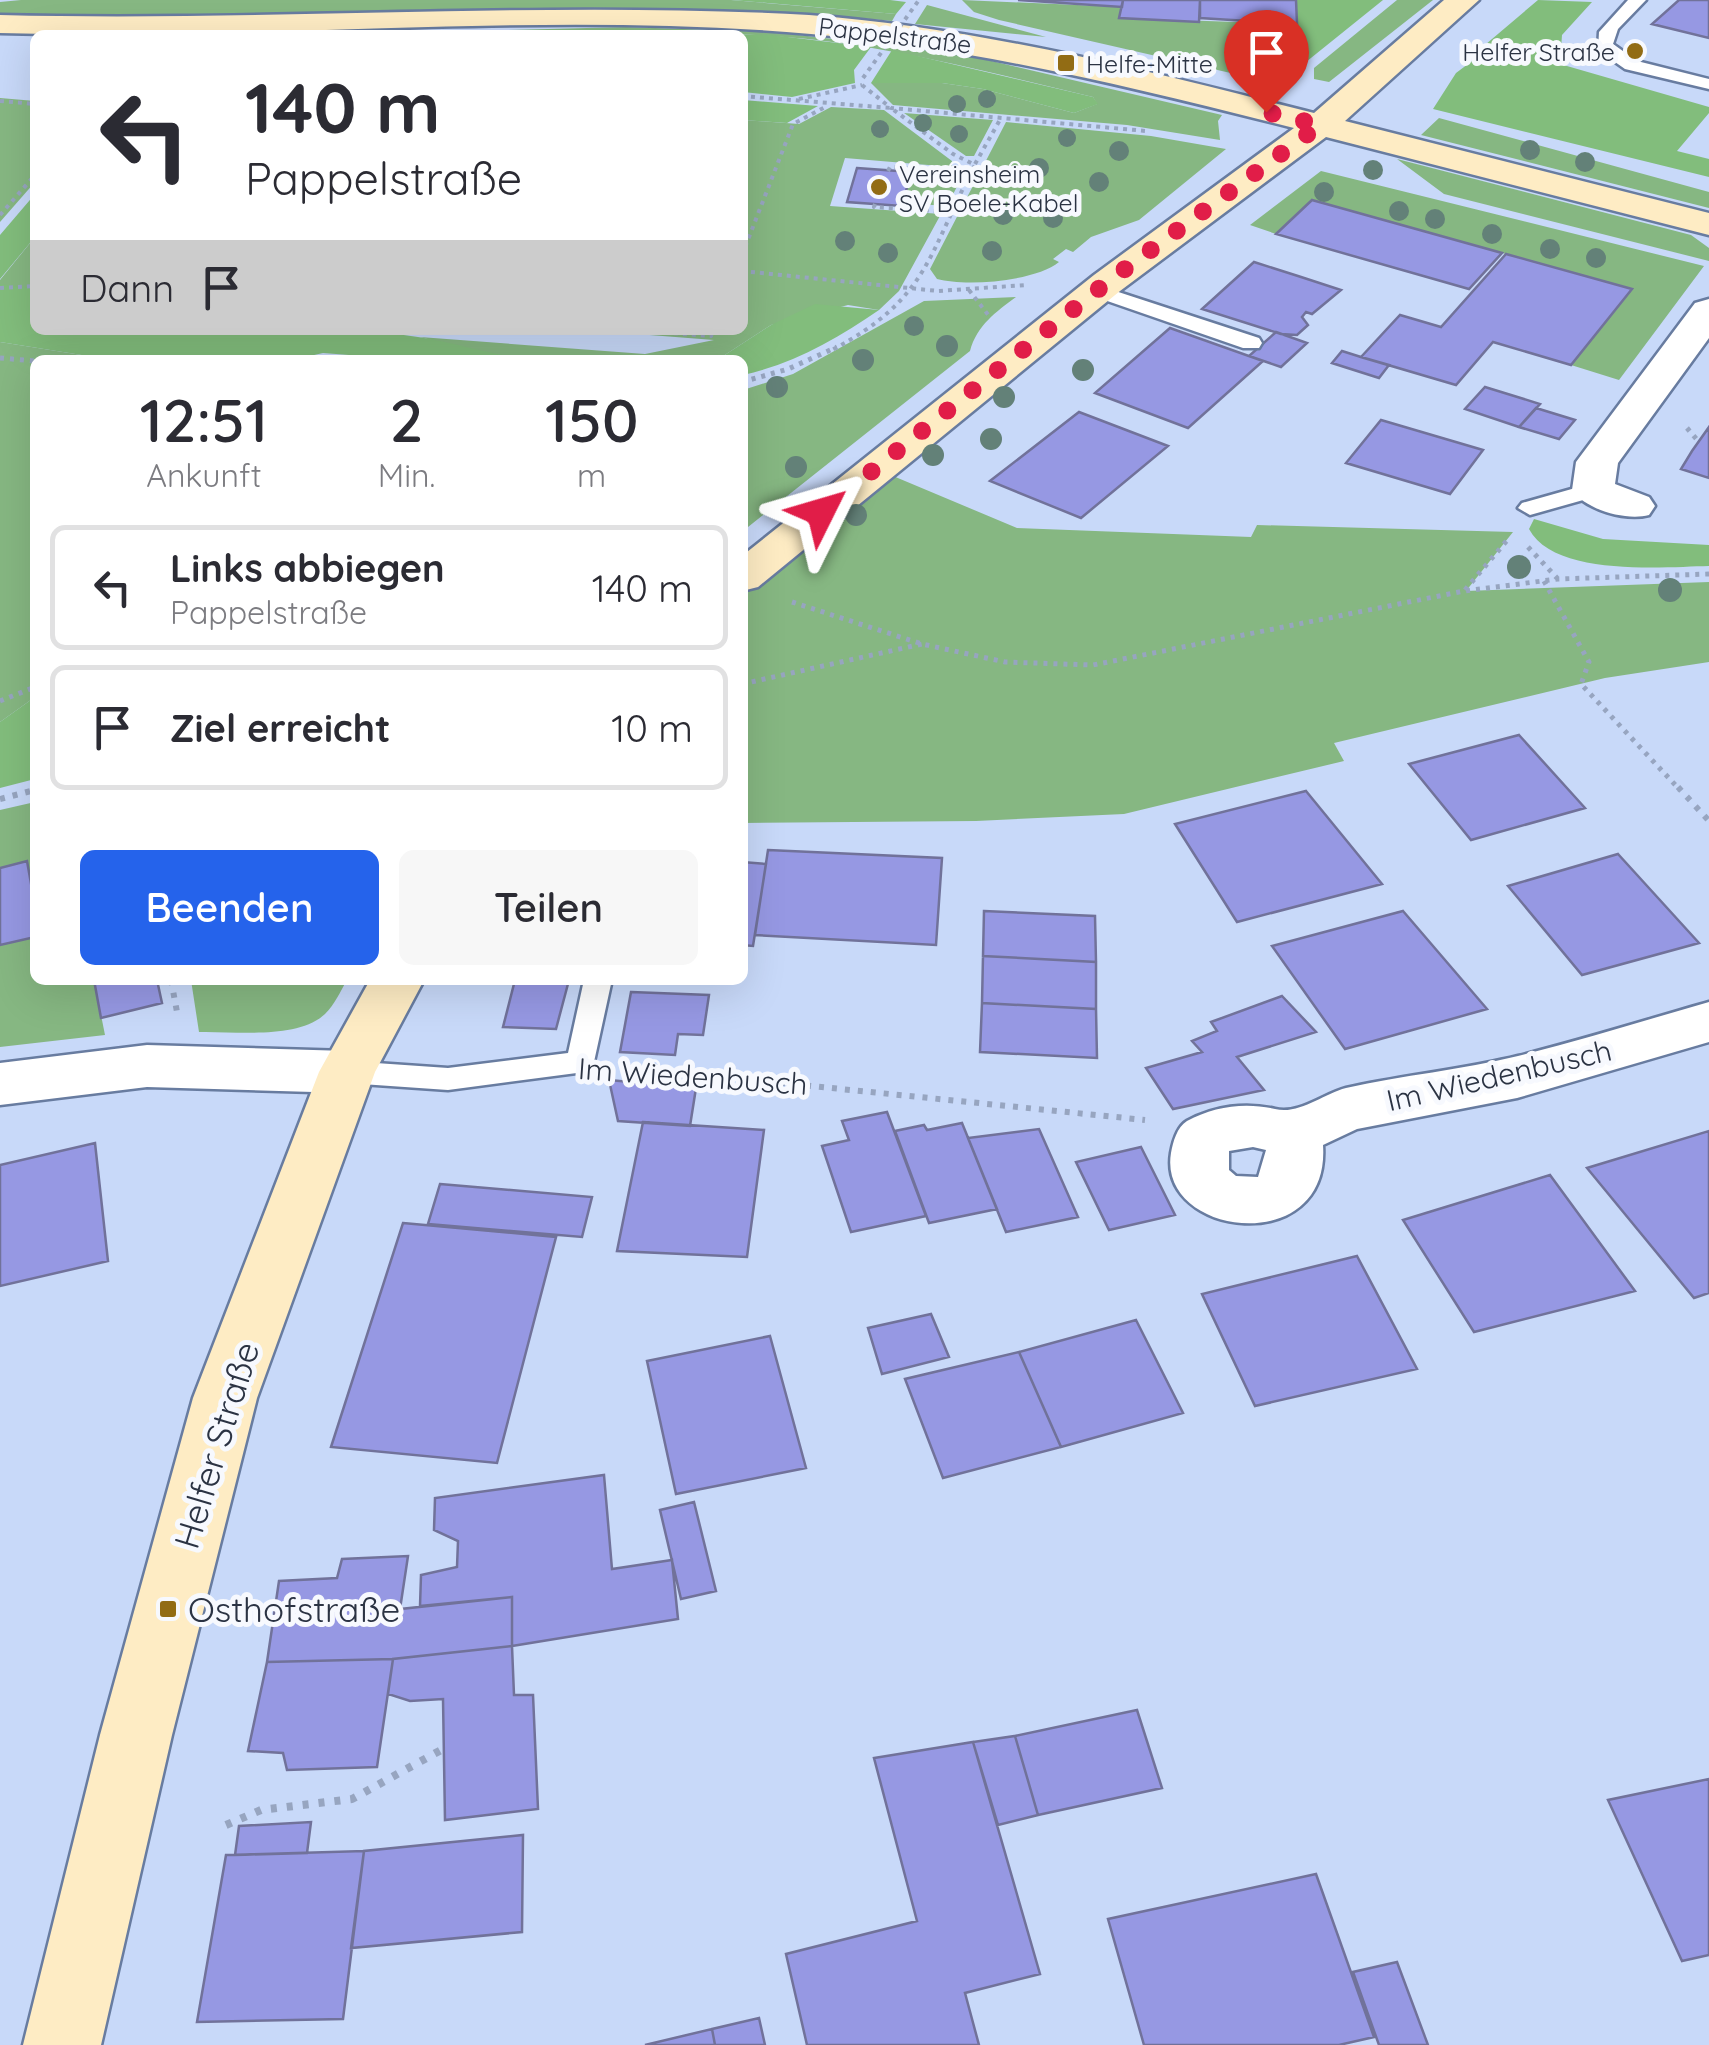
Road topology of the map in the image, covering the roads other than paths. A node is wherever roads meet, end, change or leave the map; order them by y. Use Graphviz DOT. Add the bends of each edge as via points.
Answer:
graph roads {
  1 [pos="1463,0"];
  2 [pos="1638,0"];
  3 [pos="0,24"];
  4 [pos="1709,84"];
  5 [pos="1320,125"];
  6 [pos="1709,224"];
  7 [pos="1184,294"];
  8 [pos="1091,296"];
  9 [pos="1162,313"];
  10 [pos="1708,314"];
  11 [pos="1142,329"];
  12 [pos="1250,343"];
  13 [pos="1593,490"];
  14 [pos="1634,506"];
  15 [pos="1530,508"];
  16 [pos="748,573"];
  17 [pos="394,985"];
  18 [pos="596,985"];
  19 [pos="1709,1022"];
  20 [pos="348,1072"];
  21 [pos="0,1084"];
  22 [pos="1293,1135"];
  23 [pos="62,2045"];
  1 -- 5 [label="street"];
  2 -- 4 [label="lane" via="1612,24 1604,46 1631,65"];
  3 -- 5 [label="street, Pappelstraße" via="218,28 572,17 808,24 1028,55"];
  5 -- 6 [label="street, Pappelstraße"];
  5 -- 8 [label="street"];
  7 -- 9 [label="lane"];
  8 -- 9 [label="lane"];
  8 -- 16 [label="street"];
  9 -- 11 [label="lane"];
  9 -- 12 [label="lane"];
  10 -- 13 [label="street" via="1597,462"];
  13 -- 14 [label="street"];
  13 -- 15 [label="lane"];
  17 -- 20 [label="street, Helfer Straße"];
  18 -- 20 [label="lane, Im Wiedenbusch" via="581,1064 448,1079"];
  19 -- 22 [label="street, Im Wiedenbusch" via="1517,1077 1345,1110"];
  20 -- 21 [label="street, Im Wiedenbusch" via="147,1066"];
  20 -- 23 [label="street, Helfer Straße" via="225,1398"];
  22 -- 22 [label="street" via="1253,1125 1222,1130 1203,1138 1196,1158 1215,1194 1252,1202 1276,1197 1297,1157"];
}
